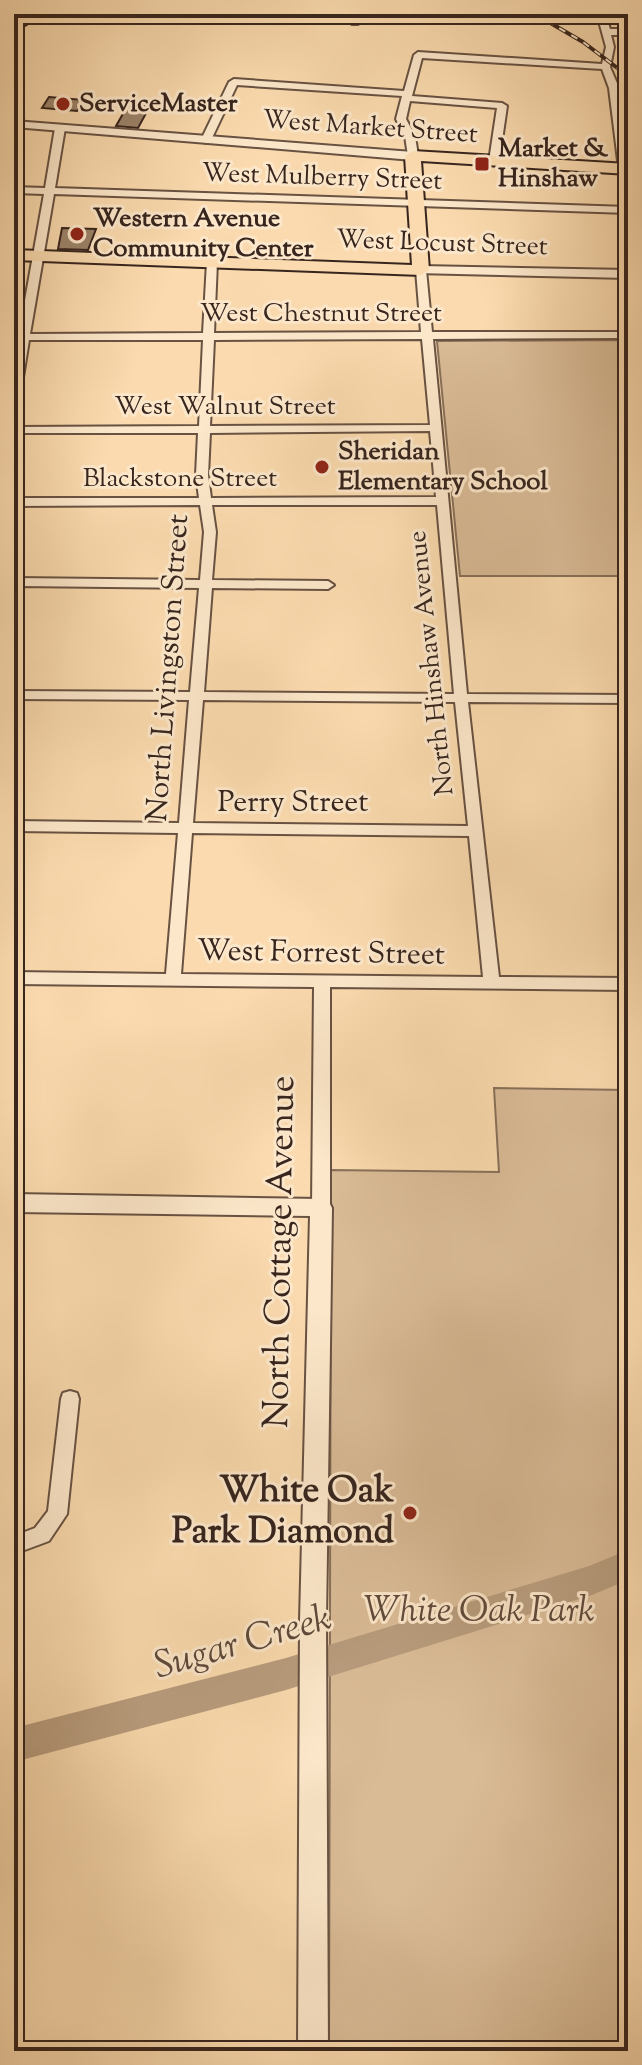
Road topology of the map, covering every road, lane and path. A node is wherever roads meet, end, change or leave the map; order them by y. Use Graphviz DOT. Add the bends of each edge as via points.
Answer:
graph roads {
  1 [pos="601,14"];
  2 [pos="605,32"];
  3 [pos="628,32"];
  4 [pos="606,67"];
  5 [pos="406,96"];
  6 [pos="14,124"];
  7 [pos="60,128"];
  8 [pos="206,140"];
  9 [pos="413,156"];
  10 [pos="494,161"];
  11 [pos="626,169"];
  12 [pos="14,190"];
  13 [pos="50,191"];
  14 [pos="417,204"];
  15 [pos="628,210"];
  16 [pos="14,255"];
  17 [pos="38,256"];
  18 [pos="212,262"];
  19 [pos="421,270"];
  20 [pos="628,274"];
  21 [pos="628,335"];
  22 [pos="209,336"];
  23 [pos="427,336"];
  24 [pos="19,337"];
  25 [pos="14,396"];
  26 [pos="436,428"];
  27 [pos="204,429"];
  28 [pos="14,430"];
  29 [pos="205,501"];
  30 [pos="442,501"];
  31 [pos="14,502"];
  32 [pos="14,582"];
  33 [pos="206,583"];
  34 [pos="328,585"];
  35 [pos="14,589"];
  36 [pos="14,607"];
  37 [pos="14,695"];
  38 [pos="196,697"];
  39 [pos="461,698"];
  40 [pos="628,699"];
  41 [pos="14,826"];
  42 [pos="185,828"];
  43 [pos="475,831"];
  44 [pos="14,978"];
  45 [pos="173,981"];
  46 [pos="322,983"];
  47 [pos="492,984"];
  48 [pos="628,984"];
  49 [pos="14,1203"];
  50 [pos="321,1208"];
  51 [pos="70,1399"];
  52 [pos="14,1545"];
  53 [pos="313,2051"];
  1 -- 2 [label="street"];
  2 -- 3 [label="street"];
  2 -- 4 [label="street" via="611,52"];
  4 -- 5 [label="street, North Hinshaw Avenue" via="418,55"];
  4 -- 11 [label="street"];
  5 -- 8 [label="street" via="234,82"];
  5 -- 9 [label="street, North Hinshaw Avenue" via="401,119"];
  5 -- 10 [label="street" via="500,105"];
  6 -- 7 [label="street, West Market Street"];
  7 -- 8 [label="street, West Market Street"];
  7 -- 13 [label="street"];
  8 -- 9 [label="street, West Market Street"];
  9 -- 10 [label="main road, West Market Street"];
  9 -- 14 [label="main road, North Hinshaw Avenue"];
  10 -- 11 [label="main road, West Market Street"];
  12 -- 13 [label="street, West Mulberry Street"];
  13 -- 14 [label="street, West Mulberry Street"];
  13 -- 17 [label="street"];
  14 -- 15 [label="street, West Mulberry Street"];
  14 -- 19 [label="main road, North Hinshaw Avenue"];
  16 -- 17 [label="main road, West Locust Street"];
  17 -- 18 [label="main road, West Locust Street"];
  17 -- 24 [label="street"];
  18 -- 19 [label="main road, West Locust Street"];
  18 -- 22 [label="street, North Livingston Street"];
  19 -- 20 [label="street, West Locust Street"];
  19 -- 23 [label="street, North Hinshaw Avenue"];
  21 -- 23 [label="street, West Chestnut Street"];
  22 -- 23 [label="street, West Chestnut Street"];
  22 -- 24 [label="street, West Chestnut Street"];
  22 -- 27 [label="street, North Livingston Street"];
  23 -- 26 [label="street, North Hinshaw Avenue"];
  24 -- 25 [label="street"];
  26 -- 27 [label="street, West Walnut Street"];
  26 -- 30 [label="street, North Hinshaw Avenue"];
  27 -- 28 [label="street, West Walnut Street"];
  27 -- 29 [label="street, North Livingston Street"];
  29 -- 30 [label="street, Blackstone Street"];
  29 -- 31 [label="street, Blackstone Street"];
  29 -- 33 [label="street, North Livingston Street" via="210,532"];
  30 -- 39 [label="street, North Hinshaw Avenue"];
  32 -- 33 [label="street"];
  33 -- 34 [label="street"];
  33 -- 38 [label="street, North Livingston Street"];
  35 -- 36 [label="street"];
  37 -- 38 [label="street"];
  38 -- 39 [label="street"];
  38 -- 42 [label="street, North Livingston Street"];
  39 -- 40 [label="street"];
  39 -- 43 [label="street, North Hinshaw Avenue"];
  41 -- 42 [label="street, Perry Street"];
  42 -- 43 [label="street, Perry Street"];
  42 -- 45 [label="street, North Livingston Street"];
  43 -- 47 [label="street, North Hinshaw Avenue"];
  44 -- 45 [label="street, West Forrest Street"];
  45 -- 46 [label="street, West Forrest Street"];
  46 -- 47 [label="street, West Forrest Street"];
  46 -- 50 [label="street, North Cottage Avenue"];
  47 -- 48 [label="street, West Forrest Street"];
  49 -- 50 [label="street"];
  50 -- 53 [label="street, North Cottage Avenue" via="313,1621"];
  51 -- 52 [label="street" via="57,1514 42,1535"];
}
